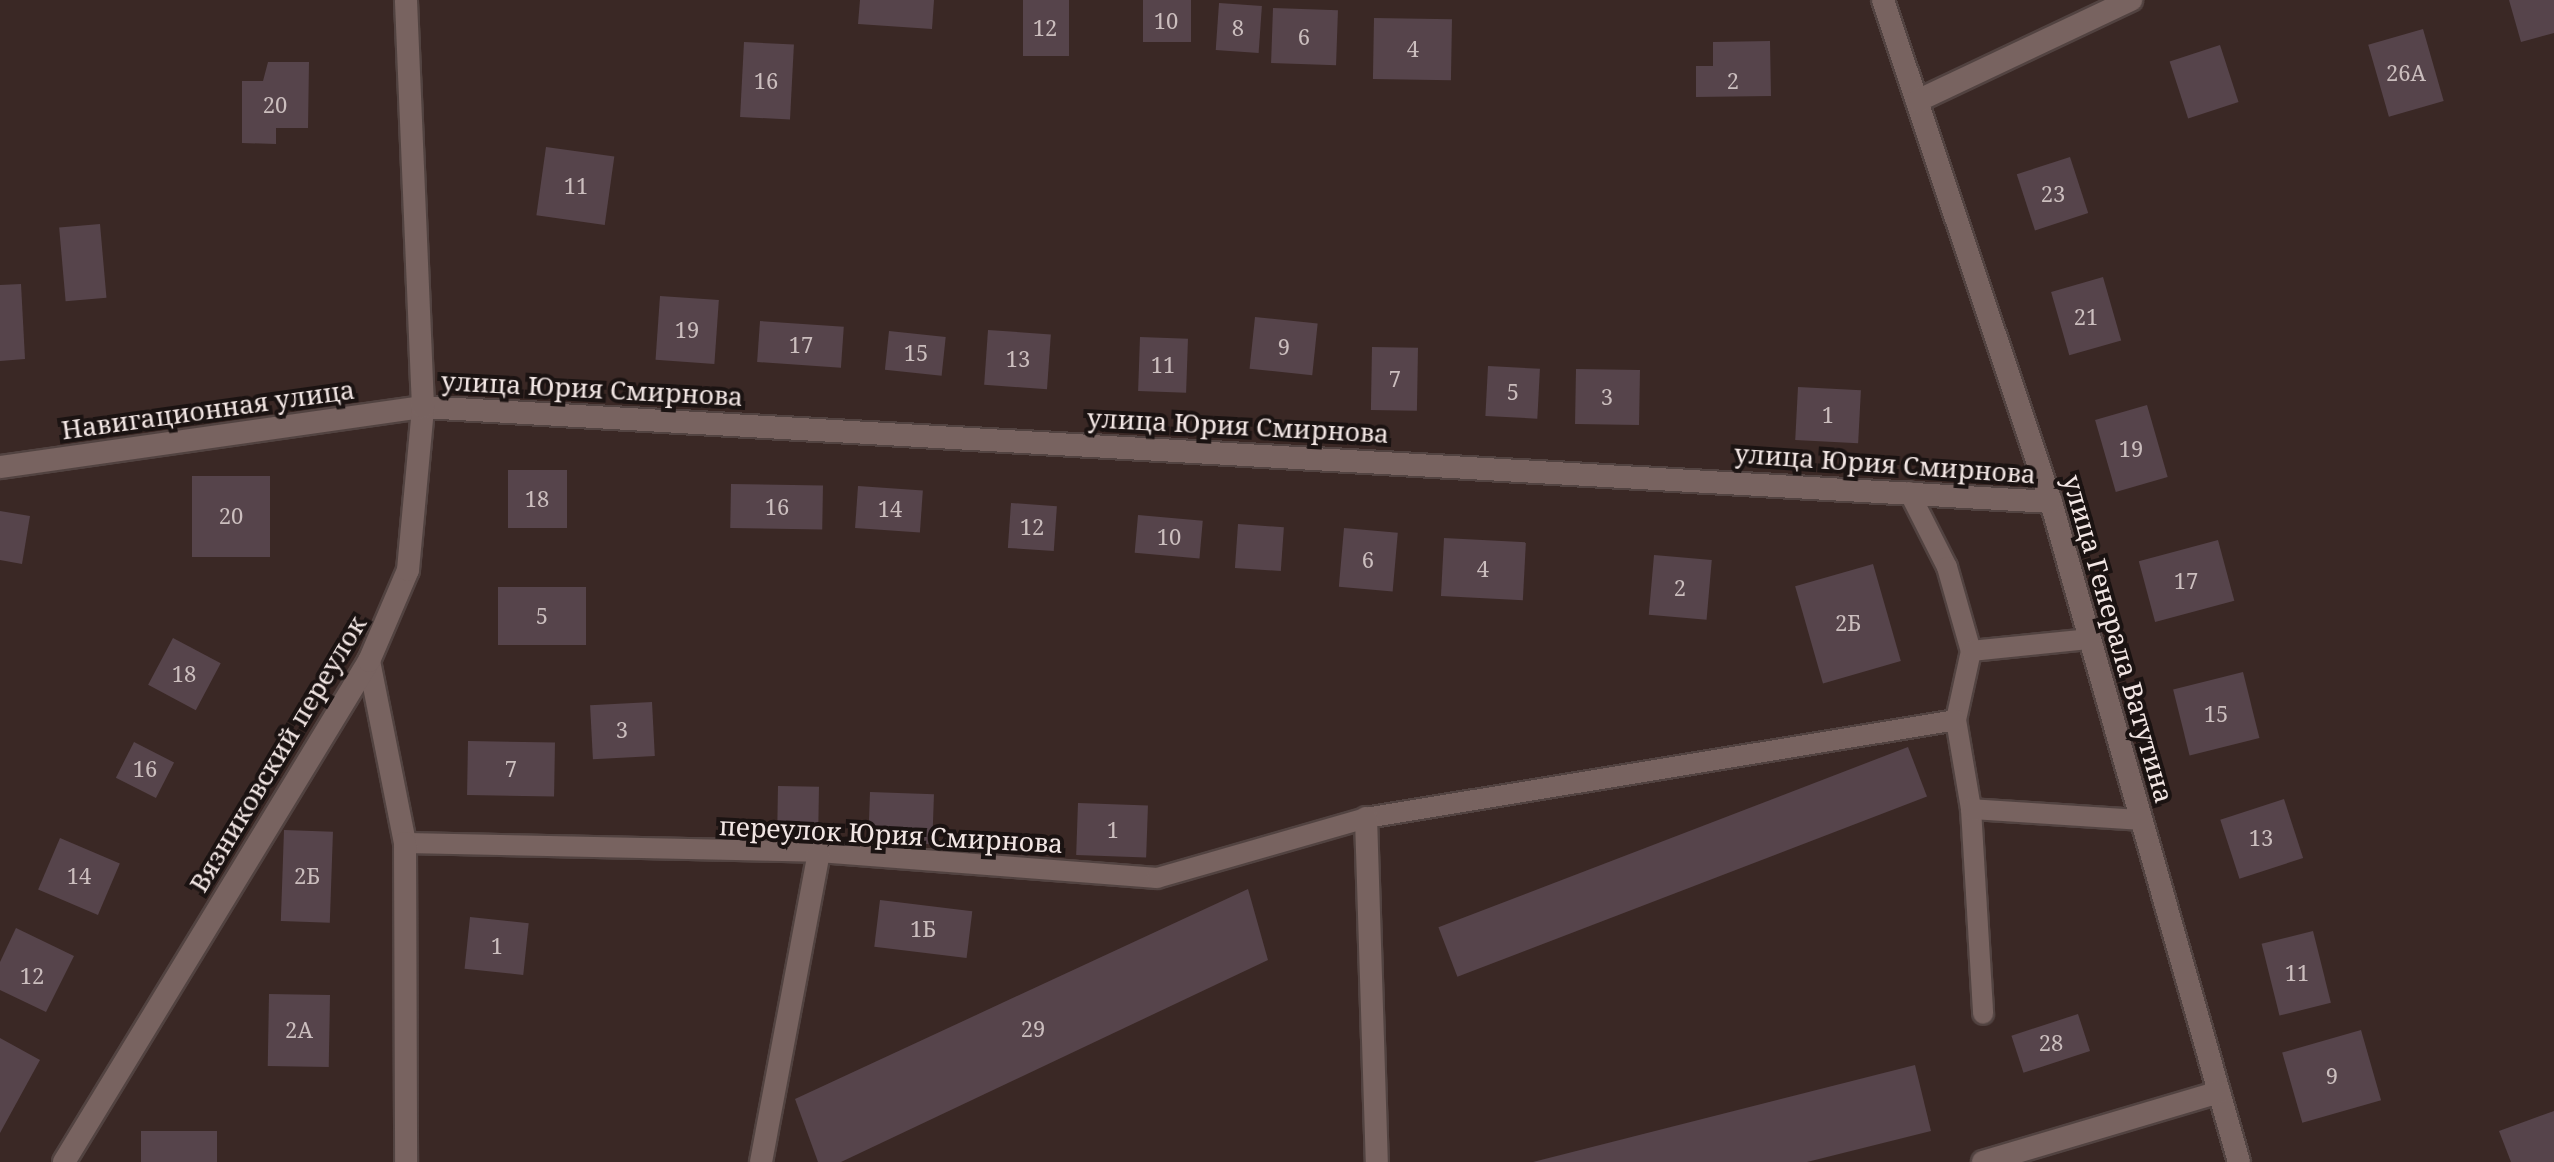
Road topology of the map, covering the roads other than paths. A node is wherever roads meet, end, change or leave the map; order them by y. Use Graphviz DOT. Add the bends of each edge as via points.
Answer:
graph roads {
  1 [pos="406,0"];
  2 [pos="1883,0"];
  3 [pos="2131,0"];
  4 [pos="1917,101"];
  5 [pos="423,407"];
  6 [pos="0,467"];
  7 [pos="1909,492"];
  8 [pos="2051,502"];
  9 [pos="2090,639"];
  10 [pos="1971,651"];
  11 [pos="369,661"];
  12 [pos="1956,720"];
  13 [pos="1971,809"];
  14 [pos="1366,818"];
  15 [pos="2141,820"];
  16 [pos="405,843"];
  17 [pos="819,852"];
  18 [pos="1983,1014"];
  19 [pos="2219,1092"];
  20 [pos="64,1162"];
  21 [pos="406,1162"];
  22 [pos="761,1162"];
  23 [pos="1377,1162"];
  24 [pos="1983,1162"];
  25 [pos="2239,1162"];
  1 -- 5 [label="street, Вязниковский переулок"];
  2 -- 4 [label="street, улица Генерала Ватутина"];
  3 -- 4 [label="street"];
  4 -- 8 [label="street, улица Генерала Ватутина"];
  5 -- 6 [label="street, Навигационная улица"];
  5 -- 7 [label="street, улица Юрия Смирнова"];
  5 -- 11 [label="street, Вязниковский переулок" via="408,570"];
  7 -- 8 [label="street, улица Юрия Смирнова"];
  7 -- 10 [label="lane" via="1947,567"];
  8 -- 9 [label="street, улица Генерала Ватутина"];
  9 -- 10 [label="lane"];
  9 -- 15 [label="street, улица Генерала Ватутина"];
  10 -- 12 [label="lane"];
  11 -- 16 [label="street"];
  11 -- 20 [label="street, Вязниковский переулок"];
  12 -- 13 [label="lane"];
  12 -- 14 [label="lane, переулок Юрия Смирнова"];
  13 -- 15 [label="lane"];
  13 -- 18 [label="lane"];
  14 -- 17 [label="lane, переулок Юрия Смирнова" via="1157,878"];
  14 -- 23 [label="street"];
  15 -- 19 [label="street, улица Генерала Ватутина"];
  16 -- 17 [label="lane, переулок Юрия Смирнова"];
  16 -- 21 [label="street"];
  17 -- 22 [label="street"];
  19 -- 24 [label="street"];
  19 -- 25 [label="street, улица Генерала Ватутина"];
}
